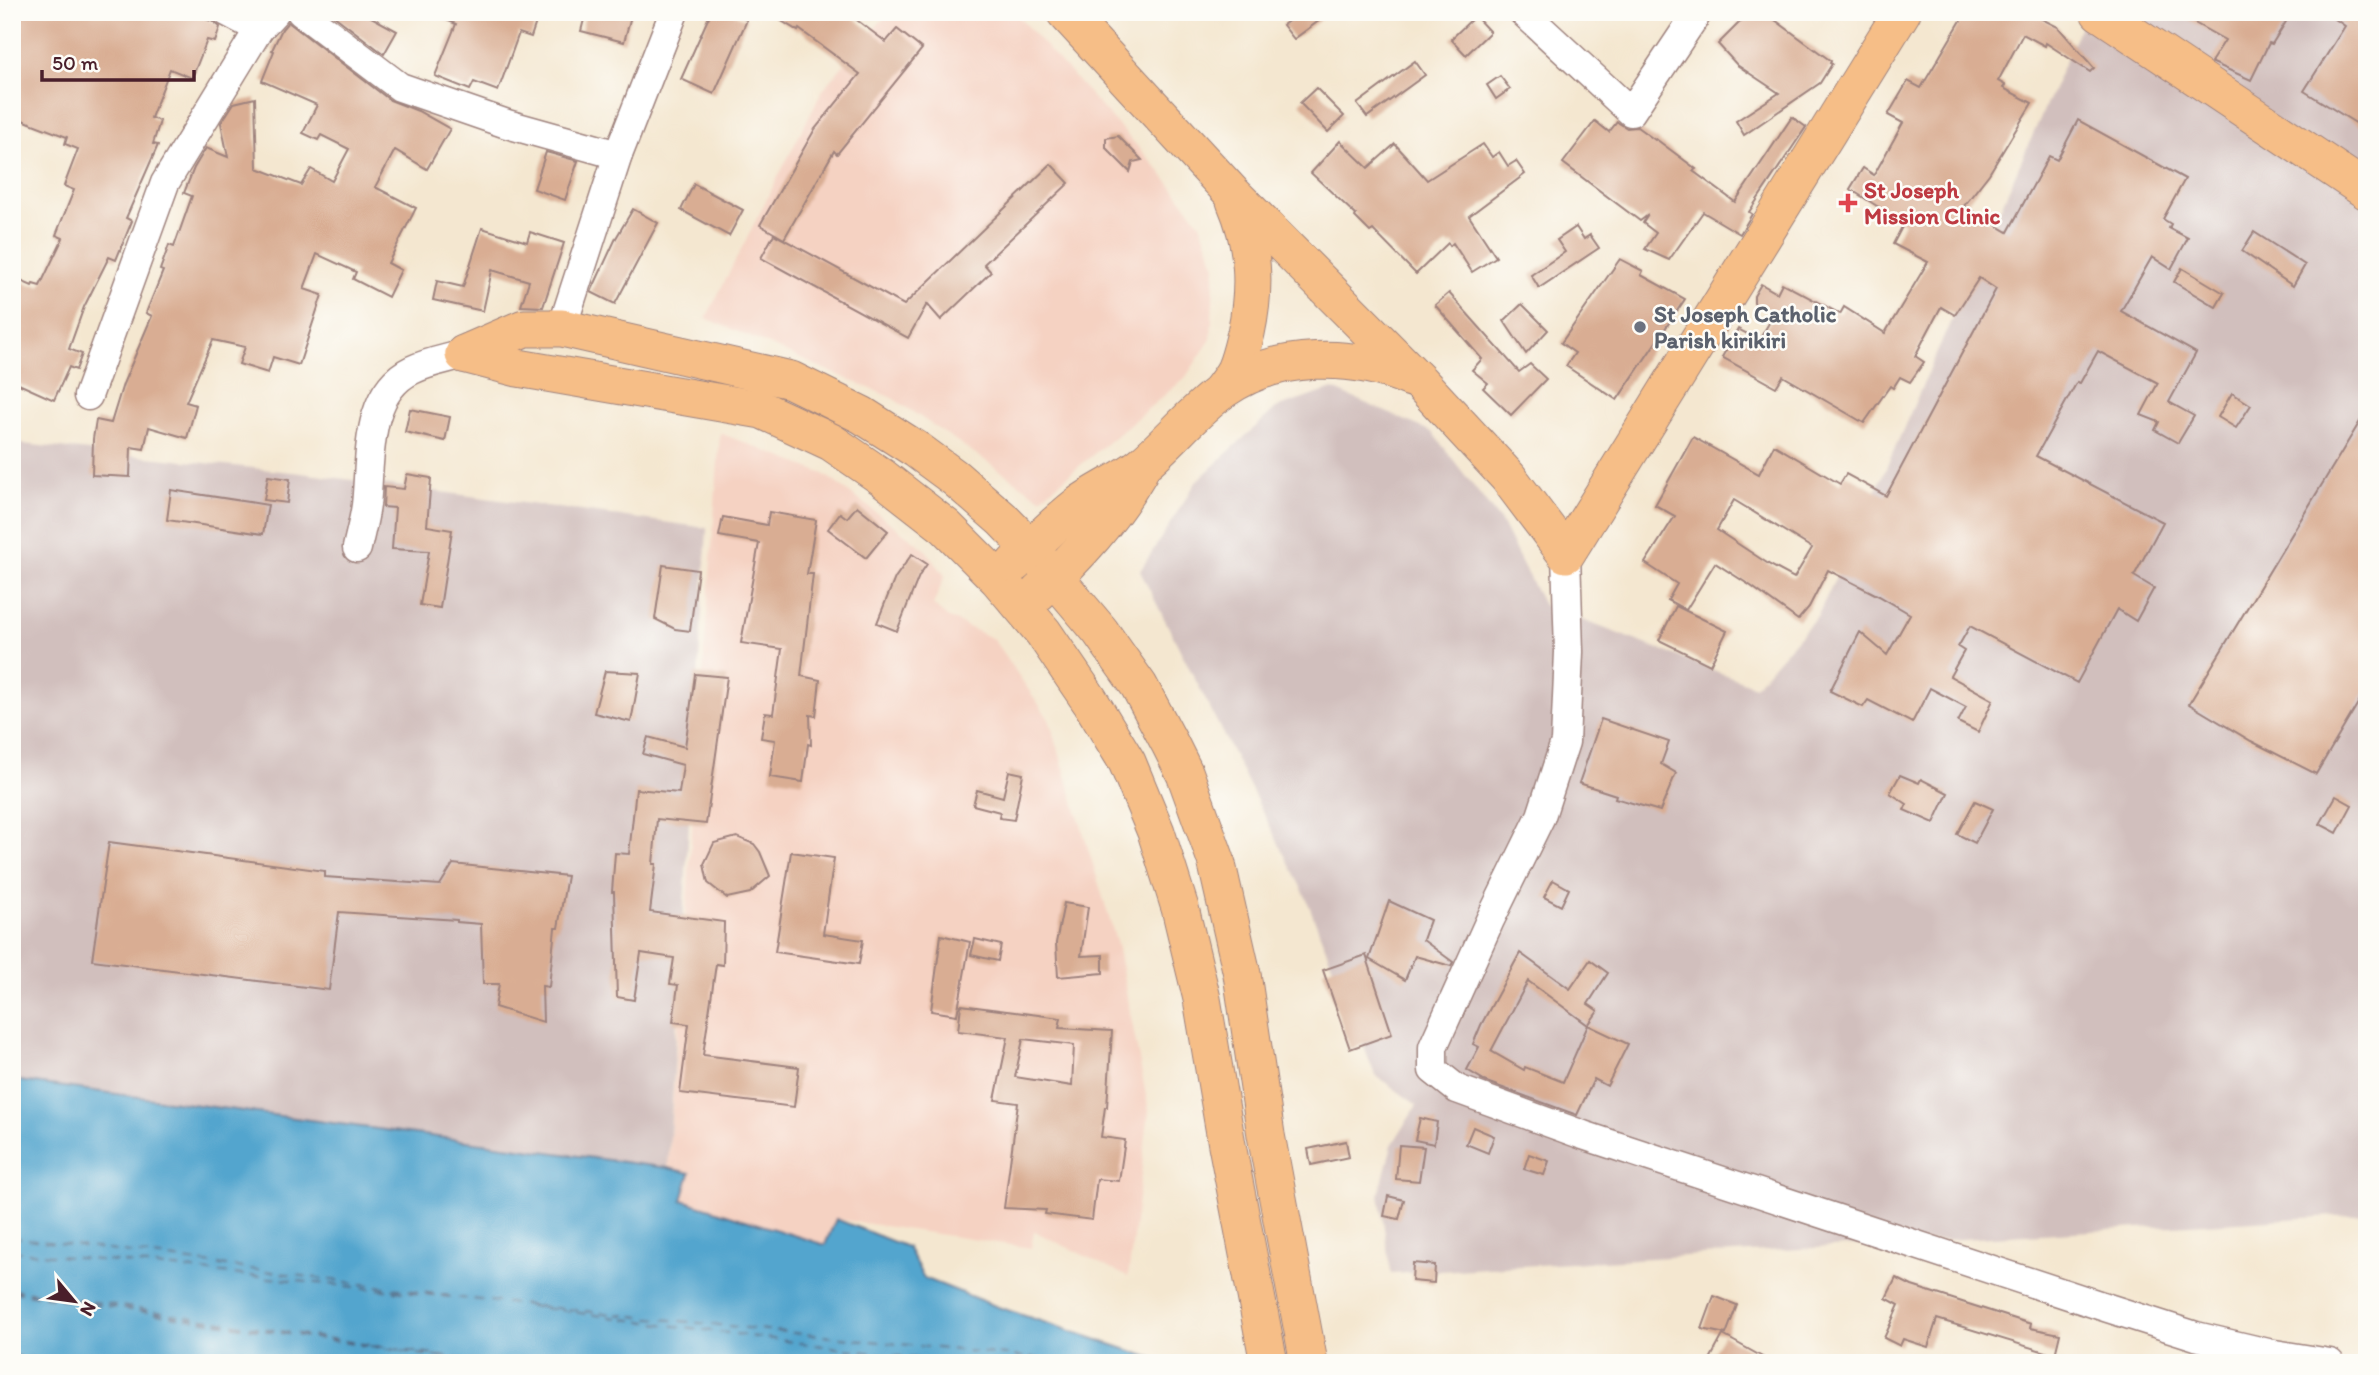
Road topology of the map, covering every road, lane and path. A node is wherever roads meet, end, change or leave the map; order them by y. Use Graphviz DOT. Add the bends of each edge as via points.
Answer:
graph roads {
  1 [pos="227,12"];
  2 [pos="301,12"];
  3 [pos="674,12"];
  4 [pos="1065,12"];
  5 [pos="1523,12"];
  6 [pos="1698,12"];
  7 [pos="1902,12"];
  8 [pos="2099,12"];
  9 [pos="267,21"];
  10 [pos="618,155"];
  11 [pos="2367,191"];
  12 [pos="1232,193"];
  13 [pos="562,328"];
  14 [pos="464,354"];
  15 [pos="1420,382"];
  16 [pos="1220,392"];
  17 [pos="89,396"];
  18 [pos="1143,465"];
  19 [pos="358,548"];
  20 [pos="1030,548"];
  21 [pos="1566,554"];
  22 [pos="1055,578"];
  23 [pos="998,579"];
  24 [pos="1023,607"];
  25 [pos="1269,1363"];
  26 [pos="1309,1363"];
  27 [pos="2330,1363"];
  1 -- 9 [label="street"];
  2 -- 10 [label="street" via="400,87"];
  3 -- 10 [label="street"];
  4 -- 12 [label="main road"];
  5 -- 6 [label="street" via="1631,112"];
  7 -- 21 [label="main road"];
  8 -- 11 [label="main road"];
  9 -- 17 [label="street" via="165,183"];
  10 -- 13 [label="street"];
  12 -- 15 [label="main road"];
  12 -- 16 [label="main road" via="1247,231 1254,281 1243,344 1235,370"];
  13 -- 14 [label="main road" via="524,328"];
  13 -- 20 [label="main road" via="791,380 862,415 916,450 1002,519"];
  14 -- 19 [label="street" via="411,370 380,404 371,437"];
  14 -- 23 [label="main road" via="519,368 762,410 831,442 882,477 946,527"];
  15 -- 16 [label="main road" via="1388,368 1329,360 1279,365 1241,377"];
  15 -- 21 [label="main road" via="1508,477"];
  16 -- 18 [label="main road"];
  18 -- 20 [label="main road" via="1078,505"];
  18 -- 22 [label="main road" via="1113,514"];
  20 -- 22 [label="main road"];
  20 -- 23 [label="main road"];
  21 -- 27 [label="street" via="1569,652 1565,742 1541,816 1433,1047 1433,1070 1457,1090 1583,1135 2095,1304 2208,1339"];
  22 -- 24 [label="main road"];
  22 -- 26 [label="main road" via="1101,631 1139,686 1170,744 1216,860 1242,974 1266,1135"];
  23 -- 24 [label="main road"];
  24 -- 25 [label="main road" via="1127,762 1156,832 1199,986"];
}
